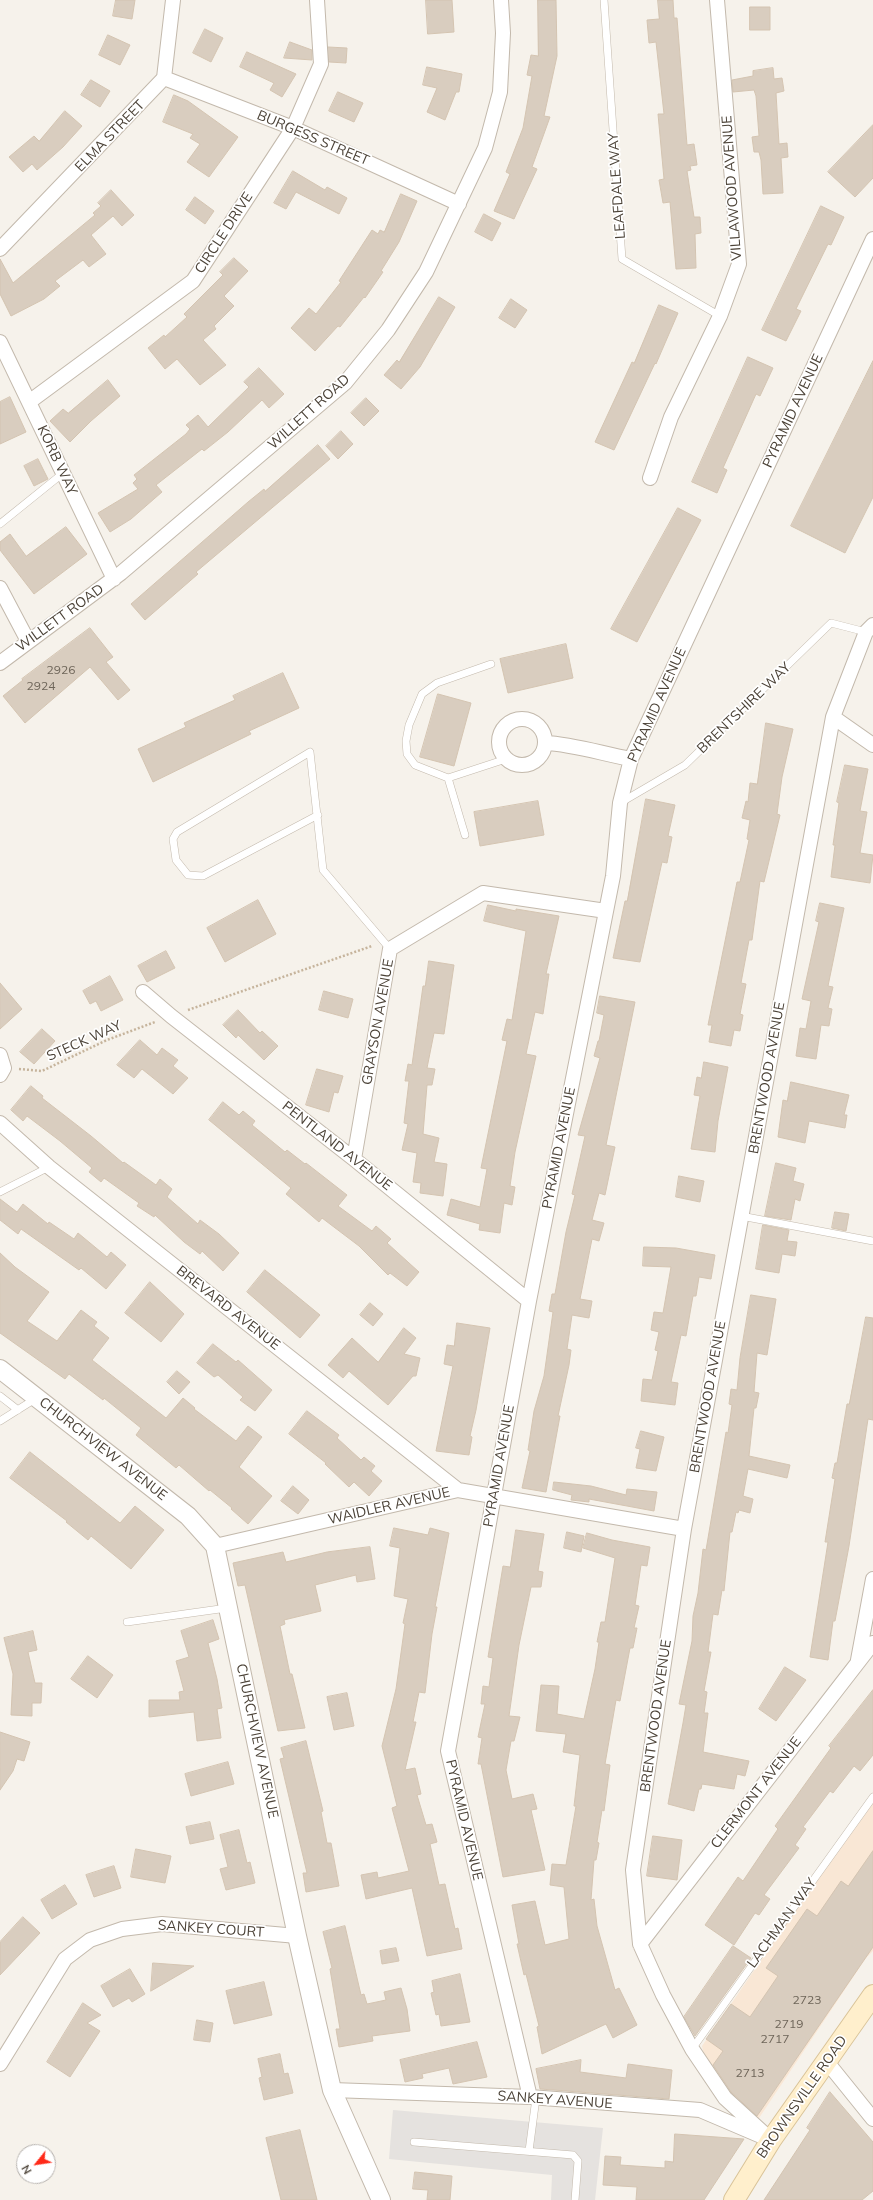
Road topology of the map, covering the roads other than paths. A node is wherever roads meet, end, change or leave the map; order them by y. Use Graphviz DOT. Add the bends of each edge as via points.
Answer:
graph roads {
  1 [pos="173,0"];
  2 [pos="317,0"];
  3 [pos="501,0"];
  4 [pos="604,0"];
  5 [pos="717,0"];
  6 [pos="164,78"];
  7 [pos="293,128"];
  8 [pos="459,204"];
  9 [pos="873,240"];
  10 [pos="0,249"];
  11 [pos="720,316"];
  12 [pos="0,342"];
  13 [pos="30,402"];
  14 [pos="62,474"];
  15 [pos="650,478"];
  16 [pos="0,524"];
  17 [pos="114,579"];
  18 [pos="0,588"];
  19 [pos="869,629"];
  20 [pos="28,641"];
  21 [pos="0,663"];
  22 [pos="492,664"];
  23 [pos="833,717"];
  24 [pos="545,743"];
  25 [pos="873,745"];
  26 [pos="506,759"];
  27 [pos="631,759"];
  28 [pos="448,778"];
  29 [pos="620,803"];
  30 [pos="318,815"];
  31 [pos="465,835"];
  32 [pos="606,911"];
  33 [pos="387,946"];
  34 [pos="143,992"];
  35 [pos="0,1123"];
  36 [pos="354,1159"];
  37 [pos="49,1167"];
  38 [pos="0,1192"];
  39 [pos="741,1216"];
  40 [pos="873,1241"];
  41 [pos="529,1301"];
  42 [pos="0,1369"];
  43 [pos="0,1396"];
  44 [pos="37,1397"];
  45 [pos="18,1410"];
  46 [pos="0,1421"];
  47 [pos="458,1490"];
  48 [pos="494,1496"];
  49 [pos="684,1529"];
  50 [pos="215,1546"];
  51 [pos="873,1579"];
  52 [pos="229,1608"];
  53 [pos="127,1622"];
  54 [pos="873,1643"];
  55 [pos="858,1660"];
  56 [pos="873,1797"];
  57 [pos="297,1936"];
  58 [pos="640,1944"];
  59 [pos="872,1998"];
  60 [pos="692,2049"];
  61 [pos="827,2062"];
  62 [pos="0,2064"];
  63 [pos="332,2090"];
  64 [pos="533,2098"];
  65 [pos="873,2119"];
  66 [pos="771,2140"];
  67 [pos="414,2142"];
  68 [pos="530,2151"];
  69 [pos="381,2200"];
  70 [pos="575,2200"];
  71 [pos="734,2200"];
  1 -- 6 [label="street"];
  2 -- 7 [label="street, CIRCLE DRIVE" via="321,64"];
  3 -- 8 [label="street, WILLETT ROAD" via="503,33 500,92 485,148"];
  4 -- 11 [label="lane, LEAFDALE WAY" via="622,259"];
  5 -- 11 [label="street, VILLAWOOD AVENUE" via="739,264"];
  6 -- 7 [label="street, BURGESS STREET"];
  6 -- 10 [label="street, ELMA STREET"];
  7 -- 8 [label="street, BURGESS STREET"];
  7 -- 13 [label="street, CIRCLE DRIVE" via="192,281"];
  8 -- 17 [label="street, WILLETT ROAD" via="426,272 388,330 345,383"];
  9 -- 27 [label="street, PYRAMID AVENUE"];
  11 -- 15 [label="street, VILLAWOOD AVENUE" via="671,417"];
  12 -- 13 [label="street, KORB WAY"];
  13 -- 14 [label="street, KORB WAY"];
  14 -- 16 [label="lane"];
  14 -- 17 [label="street, KORB WAY"];
  17 -- 20 [label="street, WILLETT ROAD"];
  18 -- 20 [label="street"];
  19 -- 23 [label="street, BRENTWOOD AVENUE"];
  19 -- 29 [label="lane, BRENTSHIRE WAY" via="831,623 685,765"];
  20 -- 21 [label="street, WILLETT ROAD"];
  22 -- 28 [label="lane" via="438,683 422,694 410,720 406,741 407,754 415,765"];
  23 -- 25 [label="street"];
  23 -- 39 [label="street, BRENTWOOD AVENUE"];
  24 -- 26 [label="street" via="539,758 530,764 522,765"];
  24 -- 26 [label="street" via="542,730 530,720 510,722 501,732 499,739 501,753"];
  24 -- 27 [label="street" via="564,744 580,750"];
  26 -- 28 [label="lane"];
  27 -- 29 [label="street, PYRAMID AVENUE"];
  28 -- 31 [label="lane"];
  29 -- 32 [label="street, PYRAMID AVENUE" via="613,876"];
  30 -- 30 [label="lane" via="310,752 177,832 173,839 176,860 188,875 203,876"];
  30 -- 33 [label="lane" via="323,870"];
  32 -- 33 [label="street, GRAYSON AVENUE" via="482,893"];
  32 -- 41 [label="street, PYRAMID AVENUE"];
  33 -- 36 [label="street, GRAYSON AVENUE"];
  34 -- 36 [label="street, PENTLAND AVENUE"];
  35 -- 37 [label="street, BREVARD AVENUE"];
  36 -- 41 [label="street, PENTLAND AVENUE"];
  37 -- 38 [label="lane"];
  37 -- 47 [label="street, BREVARD AVENUE"];
  39 -- 40 [label="lane"];
  39 -- 49 [label="street, BRENTWOOD AVENUE"];
  41 -- 48 [label="street, PYRAMID AVENUE"];
  42 -- 44 [label="street, CHURCHVIEW AVENUE"];
  43 -- 45 [label="lane"];
  44 -- 45 [label="lane"];
  44 -- 50 [label="street, CHURCHVIEW AVENUE" via="188,1516"];
  45 -- 46 [label="lane"];
  47 -- 48 [label="street, WAIDLER AVENUE"];
  47 -- 50 [label="street, WAIDLER AVENUE"];
  48 -- 49 [label="street, WAIDLER AVENUE"];
  48 -- 64 [label="street, PYRAMID AVENUE" via="448,1751"];
  49 -- 58 [label="street, BRENTWOOD AVENUE" via="633,1870"];
  50 -- 52 [label="street, CHURCHVIEW AVENUE"];
  51 -- 55 [label="street"];
  52 -- 53 [label="lane"];
  52 -- 57 [label="street, CHURCHVIEW AVENUE"];
  54 -- 55 [label="street, CLERMONT AVENUE"];
  55 -- 58 [label="street, CLERMONT AVENUE"];
  56 -- 60 [label="lane, LACHMAN WAY"];
  57 -- 62 [label="street, SANKEY COURT" via="162,1924 122,1929 90,1940 65,1959"];
  57 -- 63 [label="street, CHURCHVIEW AVENUE"];
  58 -- 60 [label="street, BRENTWOOD AVENUE"];
  59 -- 61 [label="main road, BROWNSVILLE ROAD"];
  60 -- 66 [label="street, BRENTWOOD AVENUE" via="725,2098"];
  61 -- 65 [label="street"];
  61 -- 66 [label="main road, BROWNSVILLE ROAD"];
  63 -- 64 [label="street, SANKEY AVENUE"];
  63 -- 69 [label="street, CHURCHVIEW AVENUE"];
  64 -- 66 [label="street, SANKEY AVENUE" via="700,2110"];
  64 -- 68 [label="lane"];
  66 -- 71 [label="main road, BROWNSVILLE ROAD"];
  67 -- 68 [label="lane"];
  68 -- 70 [label="lane" via="573,2155 578,2161"];
}
